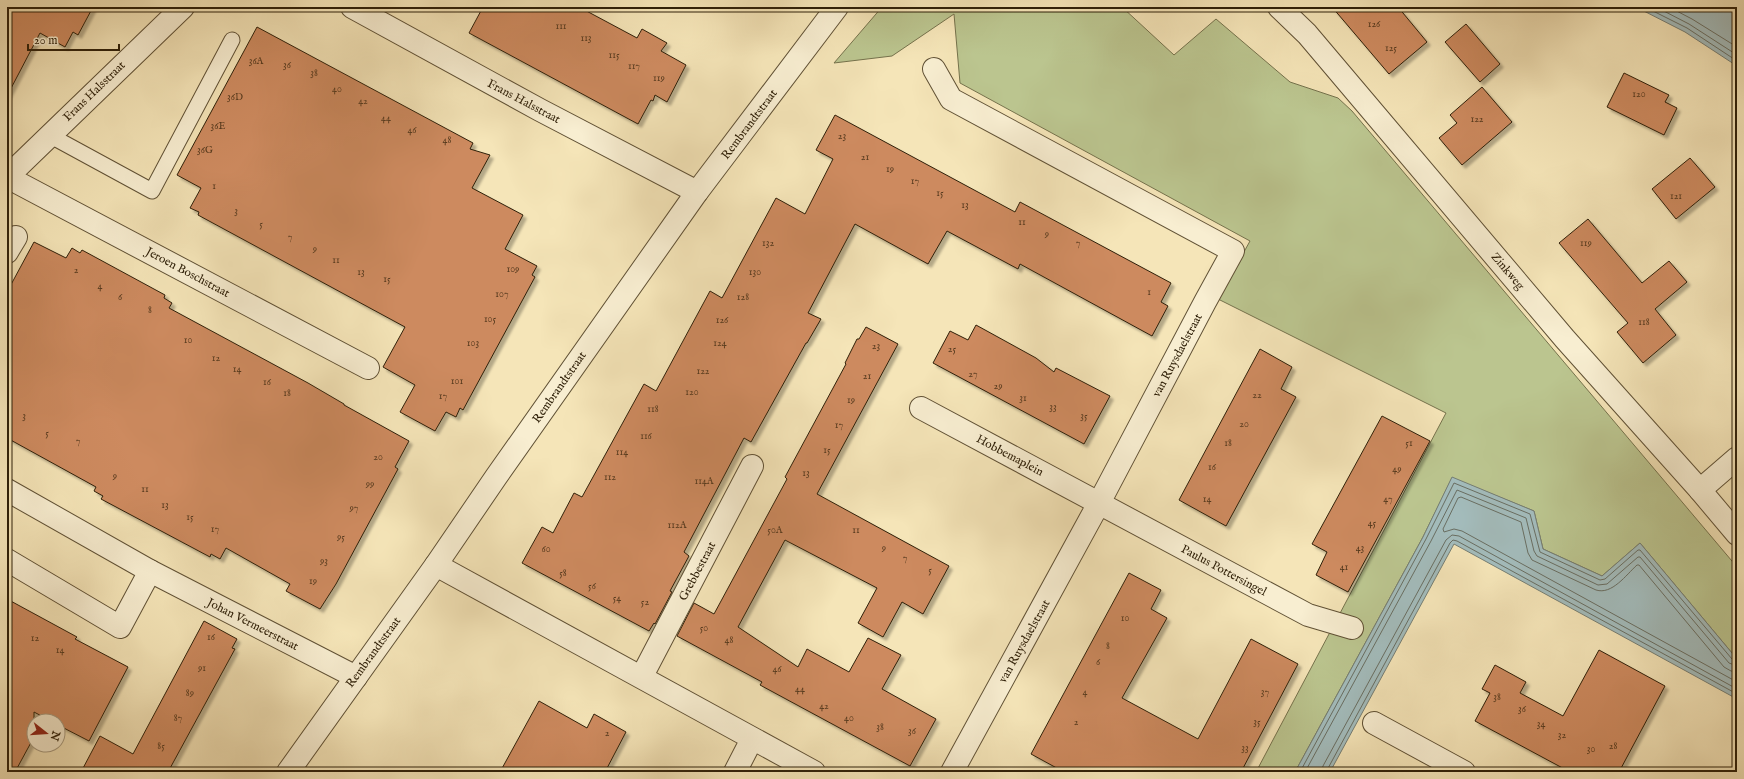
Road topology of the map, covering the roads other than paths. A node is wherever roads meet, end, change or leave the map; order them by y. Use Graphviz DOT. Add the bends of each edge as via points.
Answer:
graph roads {
  1 [pos="183,7"];
  2 [pos="352,7"];
  3 [pos="837,7"];
  4 [pos="1279,7"];
  5 [pos="232,40"];
  6 [pos="934,69"];
  7 [pos="49,135"];
  8 [pos="7,177"];
  9 [pos="697,192"];
  10 [pos="368,368"];
  11 [pos="921,408"];
  12 [pos="1737,458"];
  13 [pos="752,466"];
  14 [pos="7,490"];
  15 [pos="1700,490"];
  16 [pos="1099,503"];
  17 [pos="1737,534"];
  18 [pos="7,560"];
  19 [pos="436,565"];
  20 [pos="150,571"];
  21 [pos="1352,628"];
  22 [pos="642,676"];
  23 [pos="356,677"];
  24 [pos="1374,723"];
  25 [pos="752,739"];
  26 [pos="288,772"];
  27 [pos="735,772"];
  28 [pos="814,772"];
  29 [pos="952,772"];
  30 [pos="1464,772"];
  1 -- 7 [label="street, Frans Halsstraat"];
  2 -- 9 [label="street, Frans Halsstraat"];
  3 -- 9 [label="street, Rembrandtstraat"];
  4 -- 15 [label="street, Zinkweg" via="1307,34 1565,339"];
  5 -- 7 [label="lane" via="152,191"];
  6 -- 16 [label="street, van Ruysdaelstraat" via="951,99 1233,251"];
  7 -- 8 [label="street, Frans Halsstraat"];
  8 -- 10 [label="street, Jeroen Boschstraat"];
  9 -- 19 [label="street, Rembrandtstraat"];
  11 -- 16 [label="street, Hobbemaplein"];
  12 -- 15 [label="street"];
  13 -- 22 [label="street, Grebbestraat"];
  14 -- 20 [label="street, Johan Vermeerstraat"];
  15 -- 17 [label="street, Zinkweg"];
  16 -- 21 [label="street, Paulus Pottersingel" via="1308,615"];
  16 -- 29 [label="street, van Ruysdaelstraat"];
  18 -- 20 [label="street" via="120,627"];
  19 -- 22 [label="street"];
  19 -- 23 [label="street, Rembrandtstraat"];
  20 -- 23 [label="street, Johan Vermeerstraat"];
  22 -- 25 [label="street"];
  23 -- 26 [label="street, Rembrandtstraat"];
  24 -- 30 [label="street"];
  25 -- 27 [label="street"];
  25 -- 28 [label="street"];
}
